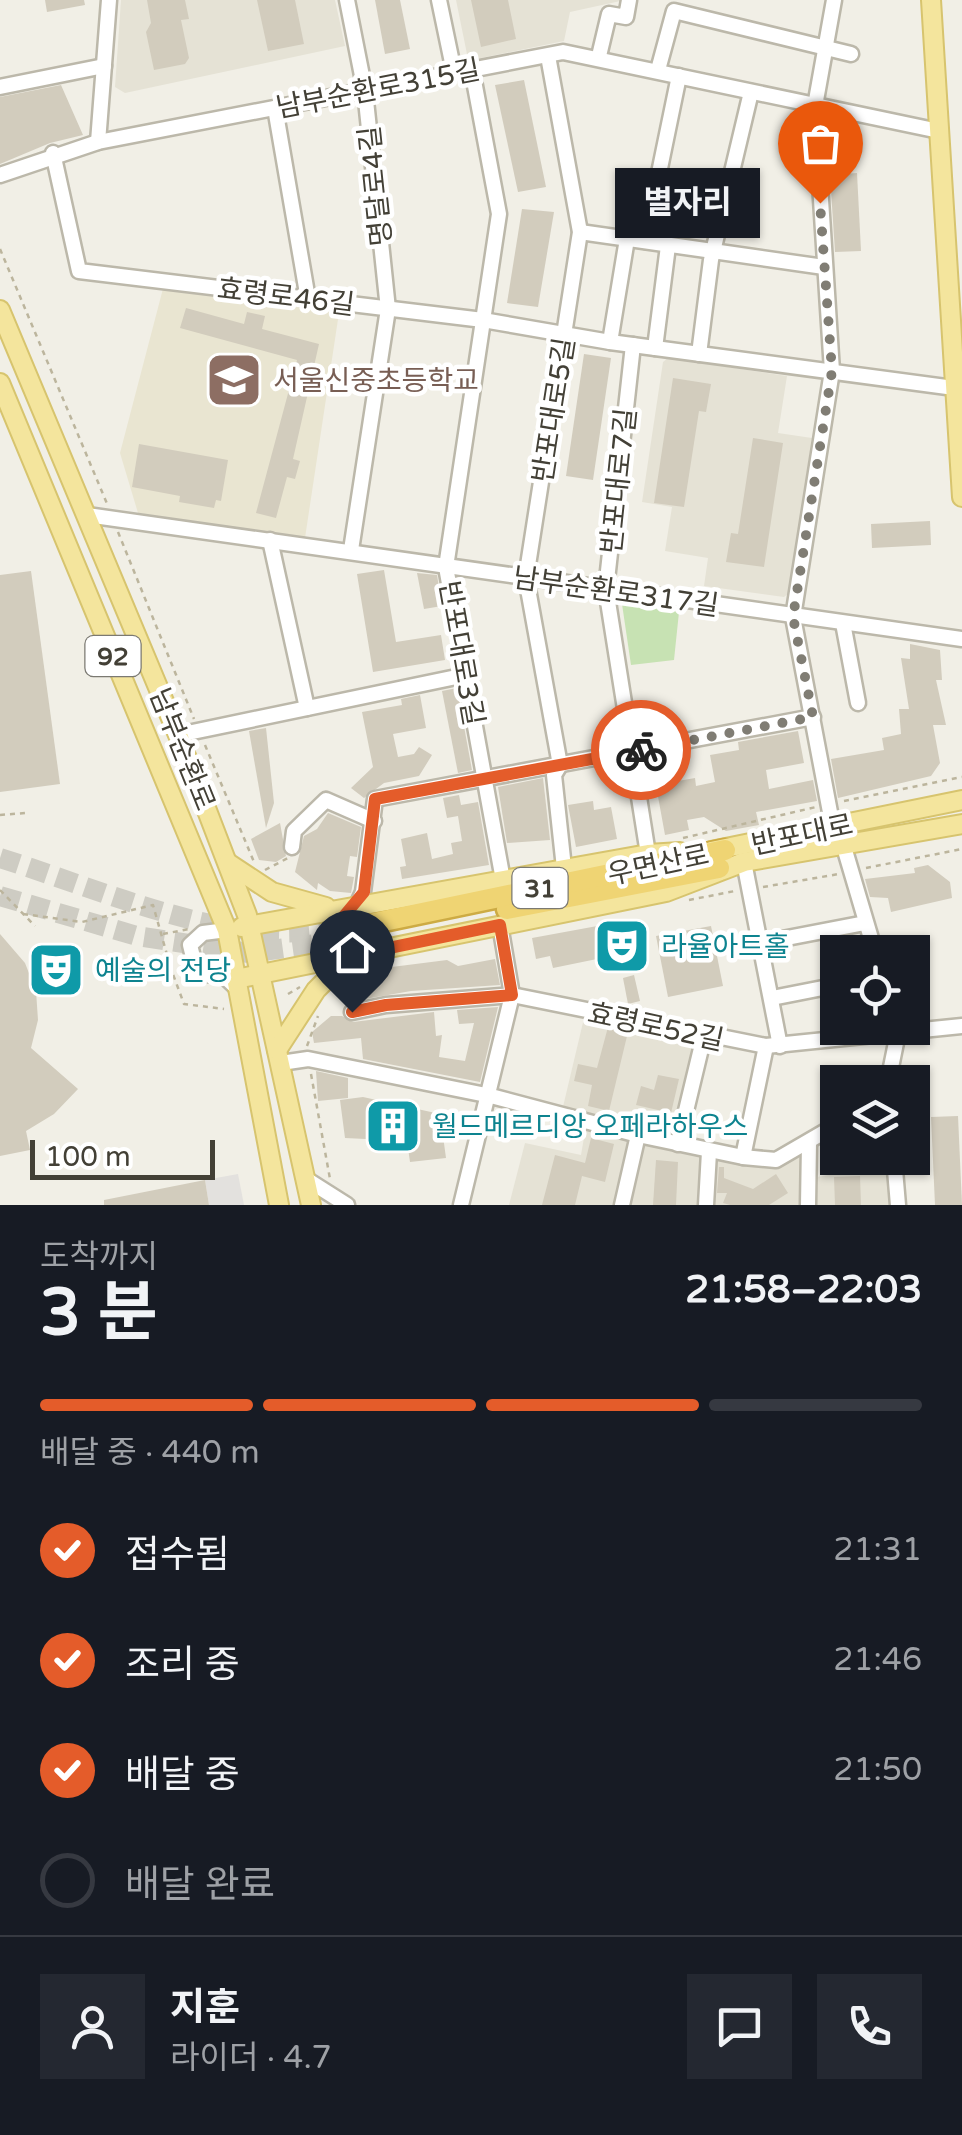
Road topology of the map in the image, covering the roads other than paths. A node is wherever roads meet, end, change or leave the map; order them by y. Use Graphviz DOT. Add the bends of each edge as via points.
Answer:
graph roads {
  1 [pos="109,0"];
  2 [pos="346,0"];
  3 [pos="439,0"];
  4 [pos="629,0"];
  5 [pos="834,0"];
  6 [pos="931,0"];
  7 [pos="827,48"];
  8 [pos="851,54"];
  9 [pos="548,56"];
  10 [pos="599,56"];
  11 [pos="104,66"];
  12 [pos="472,70"];
  13 [pos="658,70"];
  14 [pos="454,72"];
  15 [pos="679,76"];
  16 [pos="0,88"];
  17 [pos="365,91"];
  18 [pos="750,92"];
  19 [pos="815,106"];
  20 [pos="275,108"];
  21 [pos="939,131"];
  22 [pos="98,142"];
  23 [pos="53,153"];
  24 [pos="0,175"];
  25 [pos="580,232"];
  26 [pos="626,238"];
  27 [pos="644,241"];
  28 [pos="668,246"];
  29 [pos="716,252"];
  30 [pos="824,268"];
  31 [pos="956,281"];
  32 [pos="308,299"];
  33 [pos="388,308"];
  34 [pos="0,310"];
  35 [pos="483,320"];
  36 [pos="565,334"];
  37 [pos="610,342"];
  38 [pos="634,345"];
  39 [pos="655,348"];
  40 [pos="699,354"];
  41 [pos="832,371"];
  42 [pos="0,383"];
  43 [pos="959,389"];
  44 [pos="962,497"];
  45 [pos="87,514"];
  46 [pos="270,540"];
  47 [pos="351,550"];
  48 [pos="446,568"];
  49 [pos="526,578"];
  50 [pos="606,589"];
  51 [pos="793,617"];
  52 [pos="843,623"];
  53 [pos="962,638"];
  54 [pos="466,675"];
  55 [pos="858,703"];
  56 [pos="307,708"];
  57 [pos="813,717"];
  58 [pos="178,735"];
  59 [pos="633,752"];
  60 [pos="560,765"];
  61 [pos="485,779"];
  62 [pos="962,800"];
  63 [pos="374,821"];
  64 [pos="962,824"];
  65 [pos="833,828"];
  66 [pos="292,847"];
  67 [pos="844,847"];
  68 [pos="648,854"];
  69 [pos="722,859"];
  70 [pos="744,862"];
  71 [pos="228,863"];
  72 [pos="564,868"];
  73 [pos="503,880"];
  74 [pos="865,923"];
  75 [pos="251,925"];
  76 [pos="500,925"];
  77 [pos="227,930"];
  78 [pos="869,935"];
  79 [pos="356,936"];
  80 [pos="761,944"];
  81 [pos="262,973"];
  82 [pos="237,984"];
  83 [pos="820,989"];
  84 [pos="512,995"];
  85 [pos="772,998"];
  86 [pos="352,1012"];
  87 [pos="962,1026"];
  88 [pos="930,1027"];
  89 [pos="704,1036"];
  90 [pos="820,1039"];
  91 [pos="773,1046"];
  92 [pos="279,1057"];
  93 [pos="491,1096"];
  94 [pos="638,1135"];
  95 [pos="820,1136"];
  96 [pos="678,1144"];
  97 [pos="809,1144"];
  98 [pos="708,1152"];
  99 [pos="743,1157"];
  100 [pos="895,1175"];
  101 [pos="306,1178"];
  102 [pos="279,1205"];
  103 [pos="310,1205"];
  104 [pos="347,1205"];
  105 [pos="461,1205"];
  106 [pos="622,1205"];
  107 [pos="706,1205"];
  108 [pos="808,1205"];
  109 [pos="898,1205"];
  1 -- 11 [label="street"];
  2 -- 17 [label="street, 명달로4길"];
  3 -- 14 [label="street"];
  4 -- 10 [label="street" via="626,16 609,14"];
  5 -- 7 [label="street"];
  6 -- 21 [label="main road"];
  7 -- 8 [label="street"];
  7 -- 13 [label="street" via="674,11"];
  7 -- 19 [label="street"];
  9 -- 10 [label="street, 남부순환로315길"];
  9 -- 12 [label="street, 남부순환로315길"];
  9 -- 25 [label="street, 반포대로5길"];
  10 -- 13 [label="street, 남부순환로315길"];
  11 -- 16 [label="street"];
  11 -- 22 [label="street"];
  12 -- 14 [label="street, 남부순환로315길"];
  12 -- 35 [label="street, 반포대로3길" via="499,214"];
  13 -- 15 [label="street, 남부순환로315길"];
  14 -- 17 [label="street, 남부순환로315길"];
  15 -- 18 [label="street, 남부순환로315길"];
  15 -- 27 [label="street"];
  17 -- 20 [label="street, 남부순환로315길"];
  17 -- 33 [label="street, 명달로4길"];
  18 -- 19 [label="street, 남부순환로315길"];
  18 -- 29 [label="street"];
  19 -- 21 [label="street, 남부순환로315길"];
  19 -- 30 [label="street"];
  20 -- 22 [label="street, 남부순환로315길"];
  20 -- 32 [label="street"];
  21 -- 31 [label="main road"];
  22 -- 23 [label="street, 남부순환로315길"];
  23 -- 24 [label="street, 남부순환로315길"];
  23 -- 32 [label="street, 효령로46길" via="79,271"];
  25 -- 26 [label="street"];
  25 -- 36 [label="street, 반포대로5길"];
  26 -- 27 [label="street"];
  26 -- 37 [label="street"];
  27 -- 28 [label="street"];
  28 -- 29 [label="street"];
  28 -- 39 [label="street"];
  29 -- 30 [label="street"];
  29 -- 40 [label="street"];
  30 -- 41 [label="street"];
  31 -- 43 [label="main road"];
  32 -- 33 [label="street, 효령로46길"];
  33 -- 35 [label="street, 효령로46길"];
  33 -- 47 [label="street, 명달로4길"];
  34 -- 45 [label="main road, 남부순환로 / 92"];
  35 -- 36 [label="street, 효령로46길"];
  35 -- 48 [label="street, 반포대로3길"];
  36 -- 37 [label="street, 효령로46길"];
  36 -- 49 [label="street, 반포대로5길"];
  37 -- 38 [label="street, 효령로46길"];
  38 -- 39 [label="street, 효령로46길"];
  38 -- 50 [label="street, 반포대로7길"];
  39 -- 40 [label="street, 효령로46길"];
  40 -- 41 [label="street, 효령로46길"];
  41 -- 43 [label="street, 효령로46길"];
  41 -- 51 [label="street"];
  42 -- 77 [label="main road, 남부순환로 / 92"];
  43 -- 44 [label="main road"];
  45 -- 46 [label="street, 남부순환로317길"];
  45 -- 58 [label="main road, 남부순환로 / 92"];
  46 -- 47 [label="street, 남부순환로317길"];
  46 -- 56 [label="street"];
  47 -- 48 [label="street, 남부순환로317길"];
  48 -- 49 [label="street, 남부순환로317길"];
  48 -- 54 [label="street, 반포대로3길"];
  49 -- 50 [label="street, 남부순환로317길"];
  49 -- 60 [label="street, 반포대로5길"];
  50 -- 51 [label="street, 남부순환로317길"];
  50 -- 59 [label="street, 반포대로7길"];
  51 -- 52 [label="street, 남부순환로317길"];
  51 -- 57 [label="street"];
  52 -- 53 [label="street, 남부순환로317길"];
  52 -- 55 [label="street"];
  54 -- 56 [label="street"];
  54 -- 61 [label="street, 반포대로3길"];
  56 -- 58 [label="street"];
  57 -- 59 [label="street"];
  57 -- 65 [label="street"];
  58 -- 71 [label="main road, 남부순환로 / 92"];
  59 -- 60 [label="street"];
  59 -- 68 [label="street, 반포대로7길"];
  60 -- 61 [label="street"];
  60 -- 72 [label="street, 반포대로5길" via="554,775"];
  61 -- 63 [label="street" via="375,799"];
  61 -- 73 [label="street, 반포대로3길"];
  62 -- 65 [label="main road, 반포대로"];
  63 -- 66 [label="street" via="326,800 294,831"];
  63 -- 79 [label="street"];
  64 -- 67 [label="main road, 반포대로 / 31"];
  65 -- 69 [label="main road, 반포대로"];
  67 -- 70 [label="main road, 반포대로 / 31"];
  67 -- 74 [label="street"];
  68 -- 69 [label="main road, 반포대로"];
  68 -- 72 [label="main road, 반포대로"];
  69 -- 70 [label="main road, 반포대로 / 31"];
  69 -- 76 [label="main road, 반포대로" via="666,892"];
  69 -- 79 [label="highway, 우면산로 / 31"];
  70 -- 80 [label="street"];
  71 -- 75 [label="main road, 남부순환로 / 92"];
  71 -- 79 [label="main road" via="320,907"];
  72 -- 73 [label="main road, 반포대로"];
  73 -- 79 [label="main road, 반포대로"];
  74 -- 78 [label="street"];
  74 -- 80 [label="street"];
  75 -- 77 [label="main road, 반포대로"];
  75 -- 79 [label="main road, 반포대로"];
  75 -- 81 [label="main road, 남부순환로 / 92"];
  76 -- 79 [label="main road, 반포대로"];
  76 -- 84 [label="street"];
  77 -- 82 [label="main road, 남부순환로 / 92"];
  77 -- 82 [label="street" via="203,933 190,945 197,973"];
  79 -- 81 [label="main road, 반포대로"];
  79 -- 92 [label="main road"];
  80 -- 85 [label="street"];
  81 -- 82 [label="main road, 반포대로"];
  81 -- 92 [label="main road, 남부순환로 / 92"];
  82 -- 102 [label="main road, 남부순환로 / 92"];
  83 -- 85 [label="street"];
  84 -- 86 [label="street, 효령로52길"];
  84 -- 89 [label="street, 효령로52길"];
  84 -- 93 [label="street"];
  85 -- 91 [label="street"];
  87 -- 88 [label="street, 효령로52길"];
  89 -- 91 [label="street, 효령로52길"];
  89 -- 96 [label="street"];
  90 -- 91 [label="street, 효령로52길"];
  91 -- 99 [label="street"];
  92 -- 93 [label="street"];
  92 -- 101 [label="main road, 남부순환로 / 92"];
  93 -- 94 [label="street"];
  93 -- 105 [label="street"];
  94 -- 96 [label="street"];
  94 -- 106 [label="street"];
  95 -- 97 [label="street"];
  96 -- 98 [label="street"];
  97 -- 99 [label="street" via="776,1160"];
  97 -- 108 [label="street"];
  98 -- 99 [label="street"];
  98 -- 107 [label="street"];
  100 -- 109 [label="street"];
  101 -- 103 [label="main road, 남부순환로 / 92"];
  101 -- 104 [label="street"];
}
